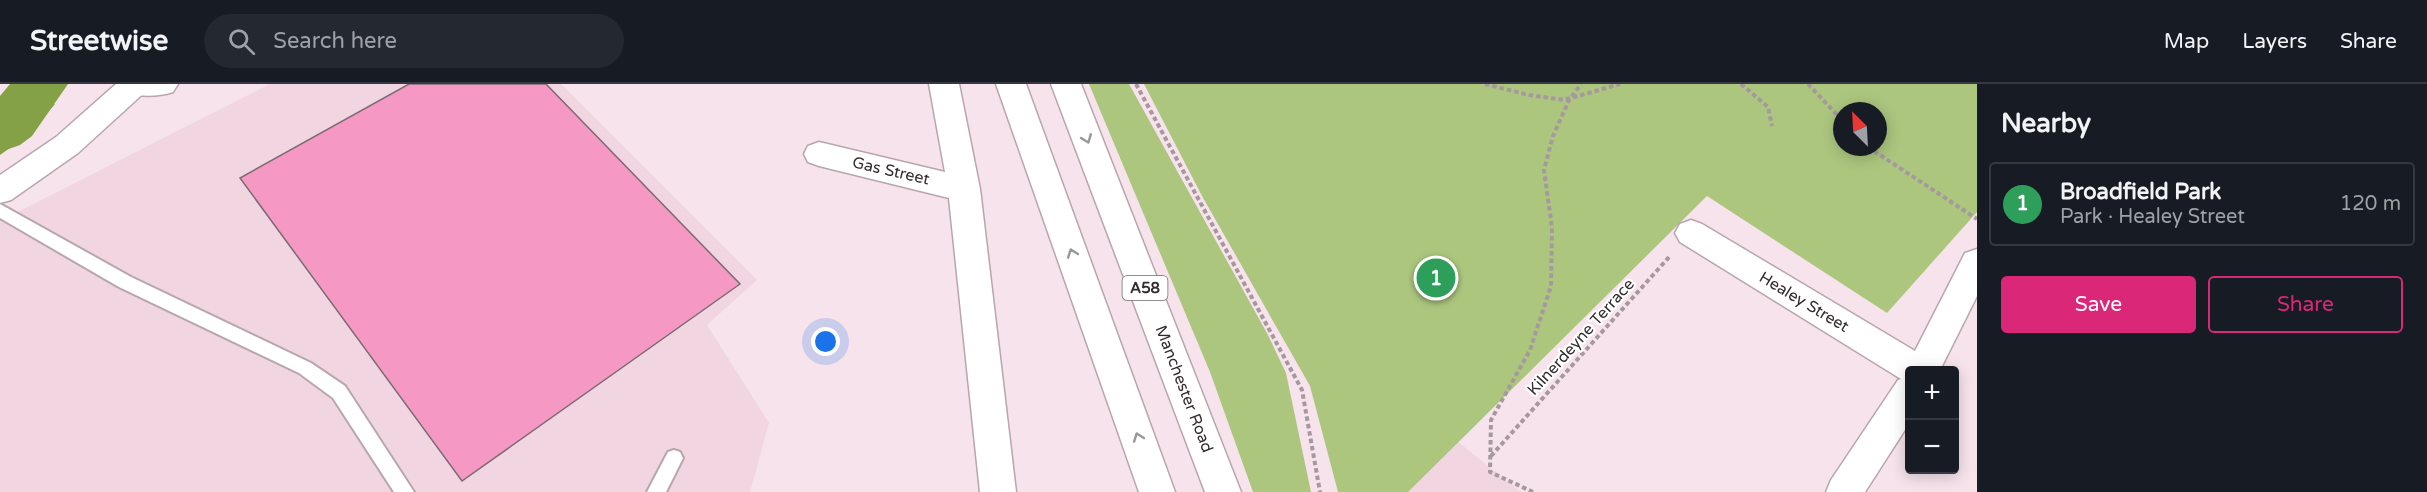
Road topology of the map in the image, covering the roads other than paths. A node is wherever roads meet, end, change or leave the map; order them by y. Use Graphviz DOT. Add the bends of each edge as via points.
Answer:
graph roads {
  1 [pos="135,84"];
  2 [pos="163,84"];
  3 [pos="944,84"];
  4 [pos="1011,84"];
  5 [pos="1066,84"];
  6 [pos="819,154"];
  7 [pos="964,189"];
  8 [pos="0,191"];
  9 [pos="0,210"];
  10 [pos="1691,233"];
  11 [pos="1977,263"];
  12 [pos="1910,366"];
  13 [pos="1925,366"];
  14 [pos="1905,399"];
  15 [pos="674,458"];
  16 [pos="405,492"];
  17 [pos="656,492"];
  18 [pos="998,492"];
  19 [pos="1157,492"];
  20 [pos="1223,492"];
  21 [pos="1844,492"];
  1 -- 2 [label="main road"];
  1 -- 8 [label="main road" via="67,145"];
  3 -- 7 [label="main road"];
  19 -- 4 [label="main road, one-way"];
  5 -- 20 [label="main road, Manchester Road / A58, one-way"];
  6 -- 7 [label="main road, Gas Street"];
  7 -- 18 [label="main road"];
  9 -- 16 [label="lane" via="124,282 305,368 339,392"];
  10 -- 12 [label="main road, Healey Street"];
  11 -- 13 [label="main road"];
  14 -- 21 [label="main road"];
  15 -- 17 [label="lane"];
}
